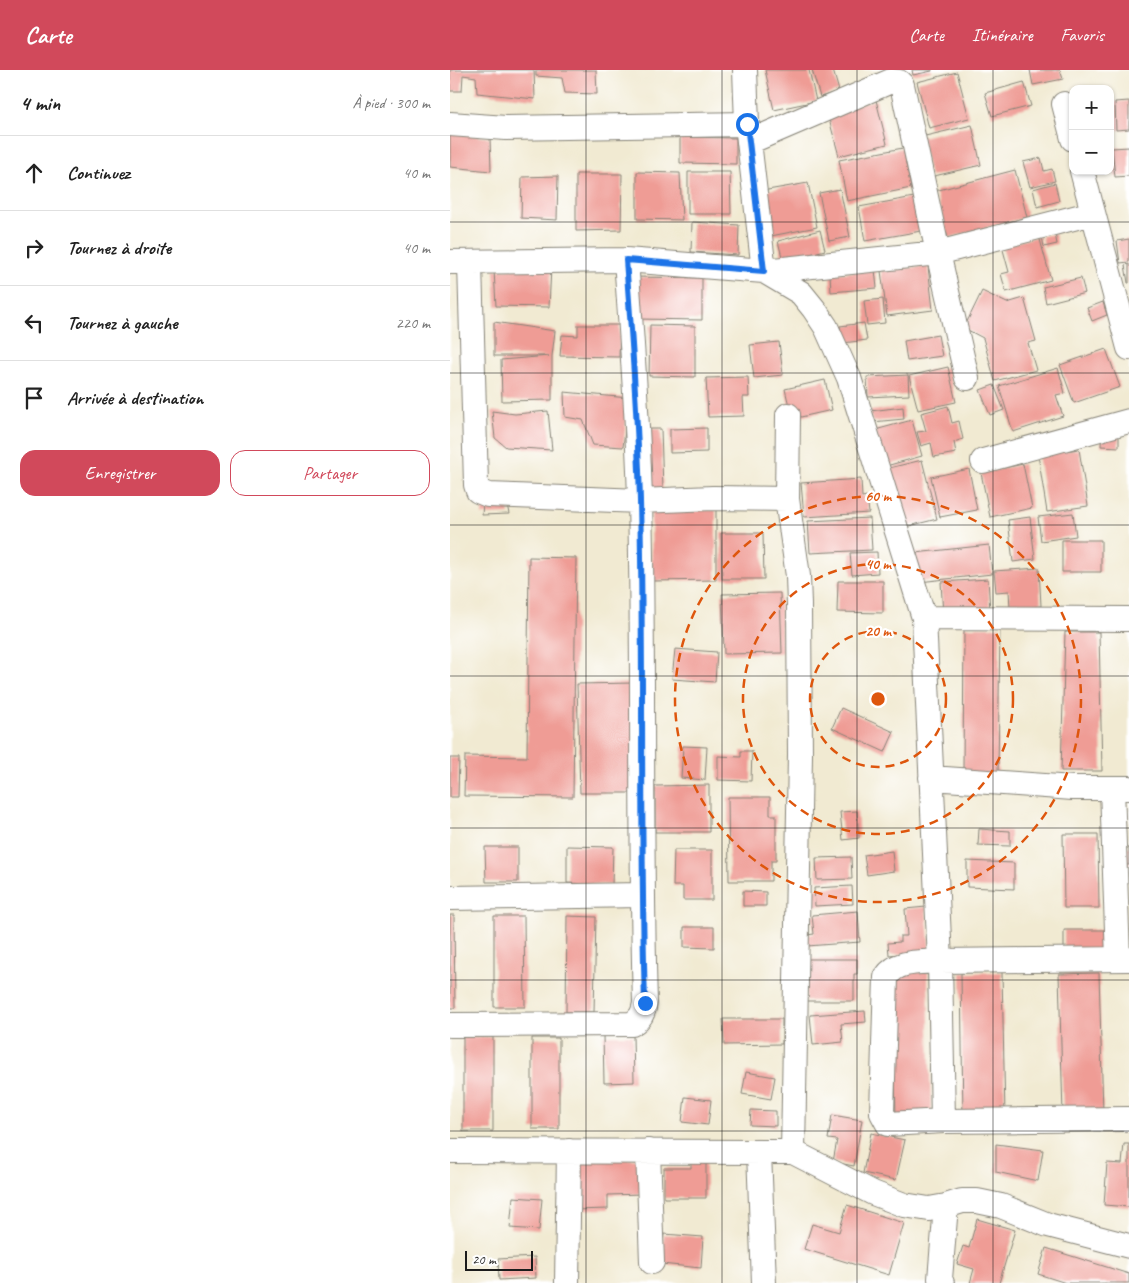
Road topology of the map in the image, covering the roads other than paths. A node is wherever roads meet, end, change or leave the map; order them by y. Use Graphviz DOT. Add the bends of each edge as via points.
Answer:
graph roads {
  1 [pos="745,70"];
  2 [pos="1064,104"];
  3 [pos="450,124"];
  4 [pos="1071,130"];
  5 [pos="748,133"];
  6 [pos="1083,175"];
  7 [pos="1093,213"];
  8 [pos="938,253"];
  9 [pos="626,260"];
  10 [pos="460,263"];
  11 [pos="764,271"];
  12 [pos="1129,348"];
  13 [pos="967,378"];
  14 [pos="788,415"];
  15 [pos="1129,421"];
  16 [pos="983,461"];
  17 [pos="787,499"];
  18 [pos="640,502"];
  19 [pos="924,618"];
  20 [pos="1129,619"];
  21 [pos="931,778"];
  22 [pos="1121,788"];
  23 [pos="642,895"];
  24 [pos="450,898"];
  25 [pos="1123,959"];
  26 [pos="940,961"];
  27 [pos="450,1025"];
  28 [pos="1129,1118"];
  29 [pos="943,1121"];
  30 [pos="450,1151"];
  31 [pos="569,1151"];
  32 [pos="648,1151"];
  33 [pos="759,1152"];
  34 [pos="792,1152"];
  35 [pos="946,1206"];
  36 [pos="1129,1246"];
  37 [pos="652,1262"];
  38 [pos="566,1283"];
  39 [pos="764,1283"];
  40 [pos="942,1283"];
  1 -- 5 [label="street"];
  2 -- 4 [label="street"];
  3 -- 5 [label="street"];
  5 -- 8 [label="street" via="887,82 899,82"];
  5 -- 11 [label="street"];
  6 -- 7 [label="street"];
  7 -- 8 [label="street"];
  7 -- 12 [label="street"];
  8 -- 11 [label="street"];
  8 -- 13 [label="street"];
  9 -- 10 [label="street"];
  9 -- 11 [label="street"];
  9 -- 18 [label="street"];
  10 -- 18 [label="street" via="478,491 488,495"];
  11 -- 19 [label="street" via="800,293 814,309 850,378"];
  14 -- 17 [label="street"];
  15 -- 16 [label="street"];
  17 -- 18 [label="street" via="712,498"];
  17 -- 34 [label="street" via="799,605 800,765"];
  18 -- 23 [label="street"];
  19 -- 20 [label="street"];
  19 -- 21 [label="street"];
  21 -- 22 [label="street" via="1073,788"];
  21 -- 26 [label="street"];
  22 -- 25 [label="street"];
  23 -- 24 [label="street"];
  23 -- 27 [label="street" via="645,1003 641,1019 632,1024"];
  25 -- 26 [label="street"];
  26 -- 29 [label="street"];
  26 -- 29 [label="street" via="903,964 891,970 886,977 882,1113 888,1124"];
  28 -- 29 [label="street"];
  30 -- 31 [label="street"];
  31 -- 32 [label="street"];
  31 -- 38 [label="street"];
  32 -- 33 [label="street"];
  32 -- 37 [label="street"];
  33 -- 34 [label="street"];
  33 -- 39 [label="street"];
  34 -- 35 [label="street" via="904,1205 928,1209"];
  35 -- 36 [label="street" via="962,1201 1001,1206 1048,1225"];
  35 -- 40 [label="street"];
}
